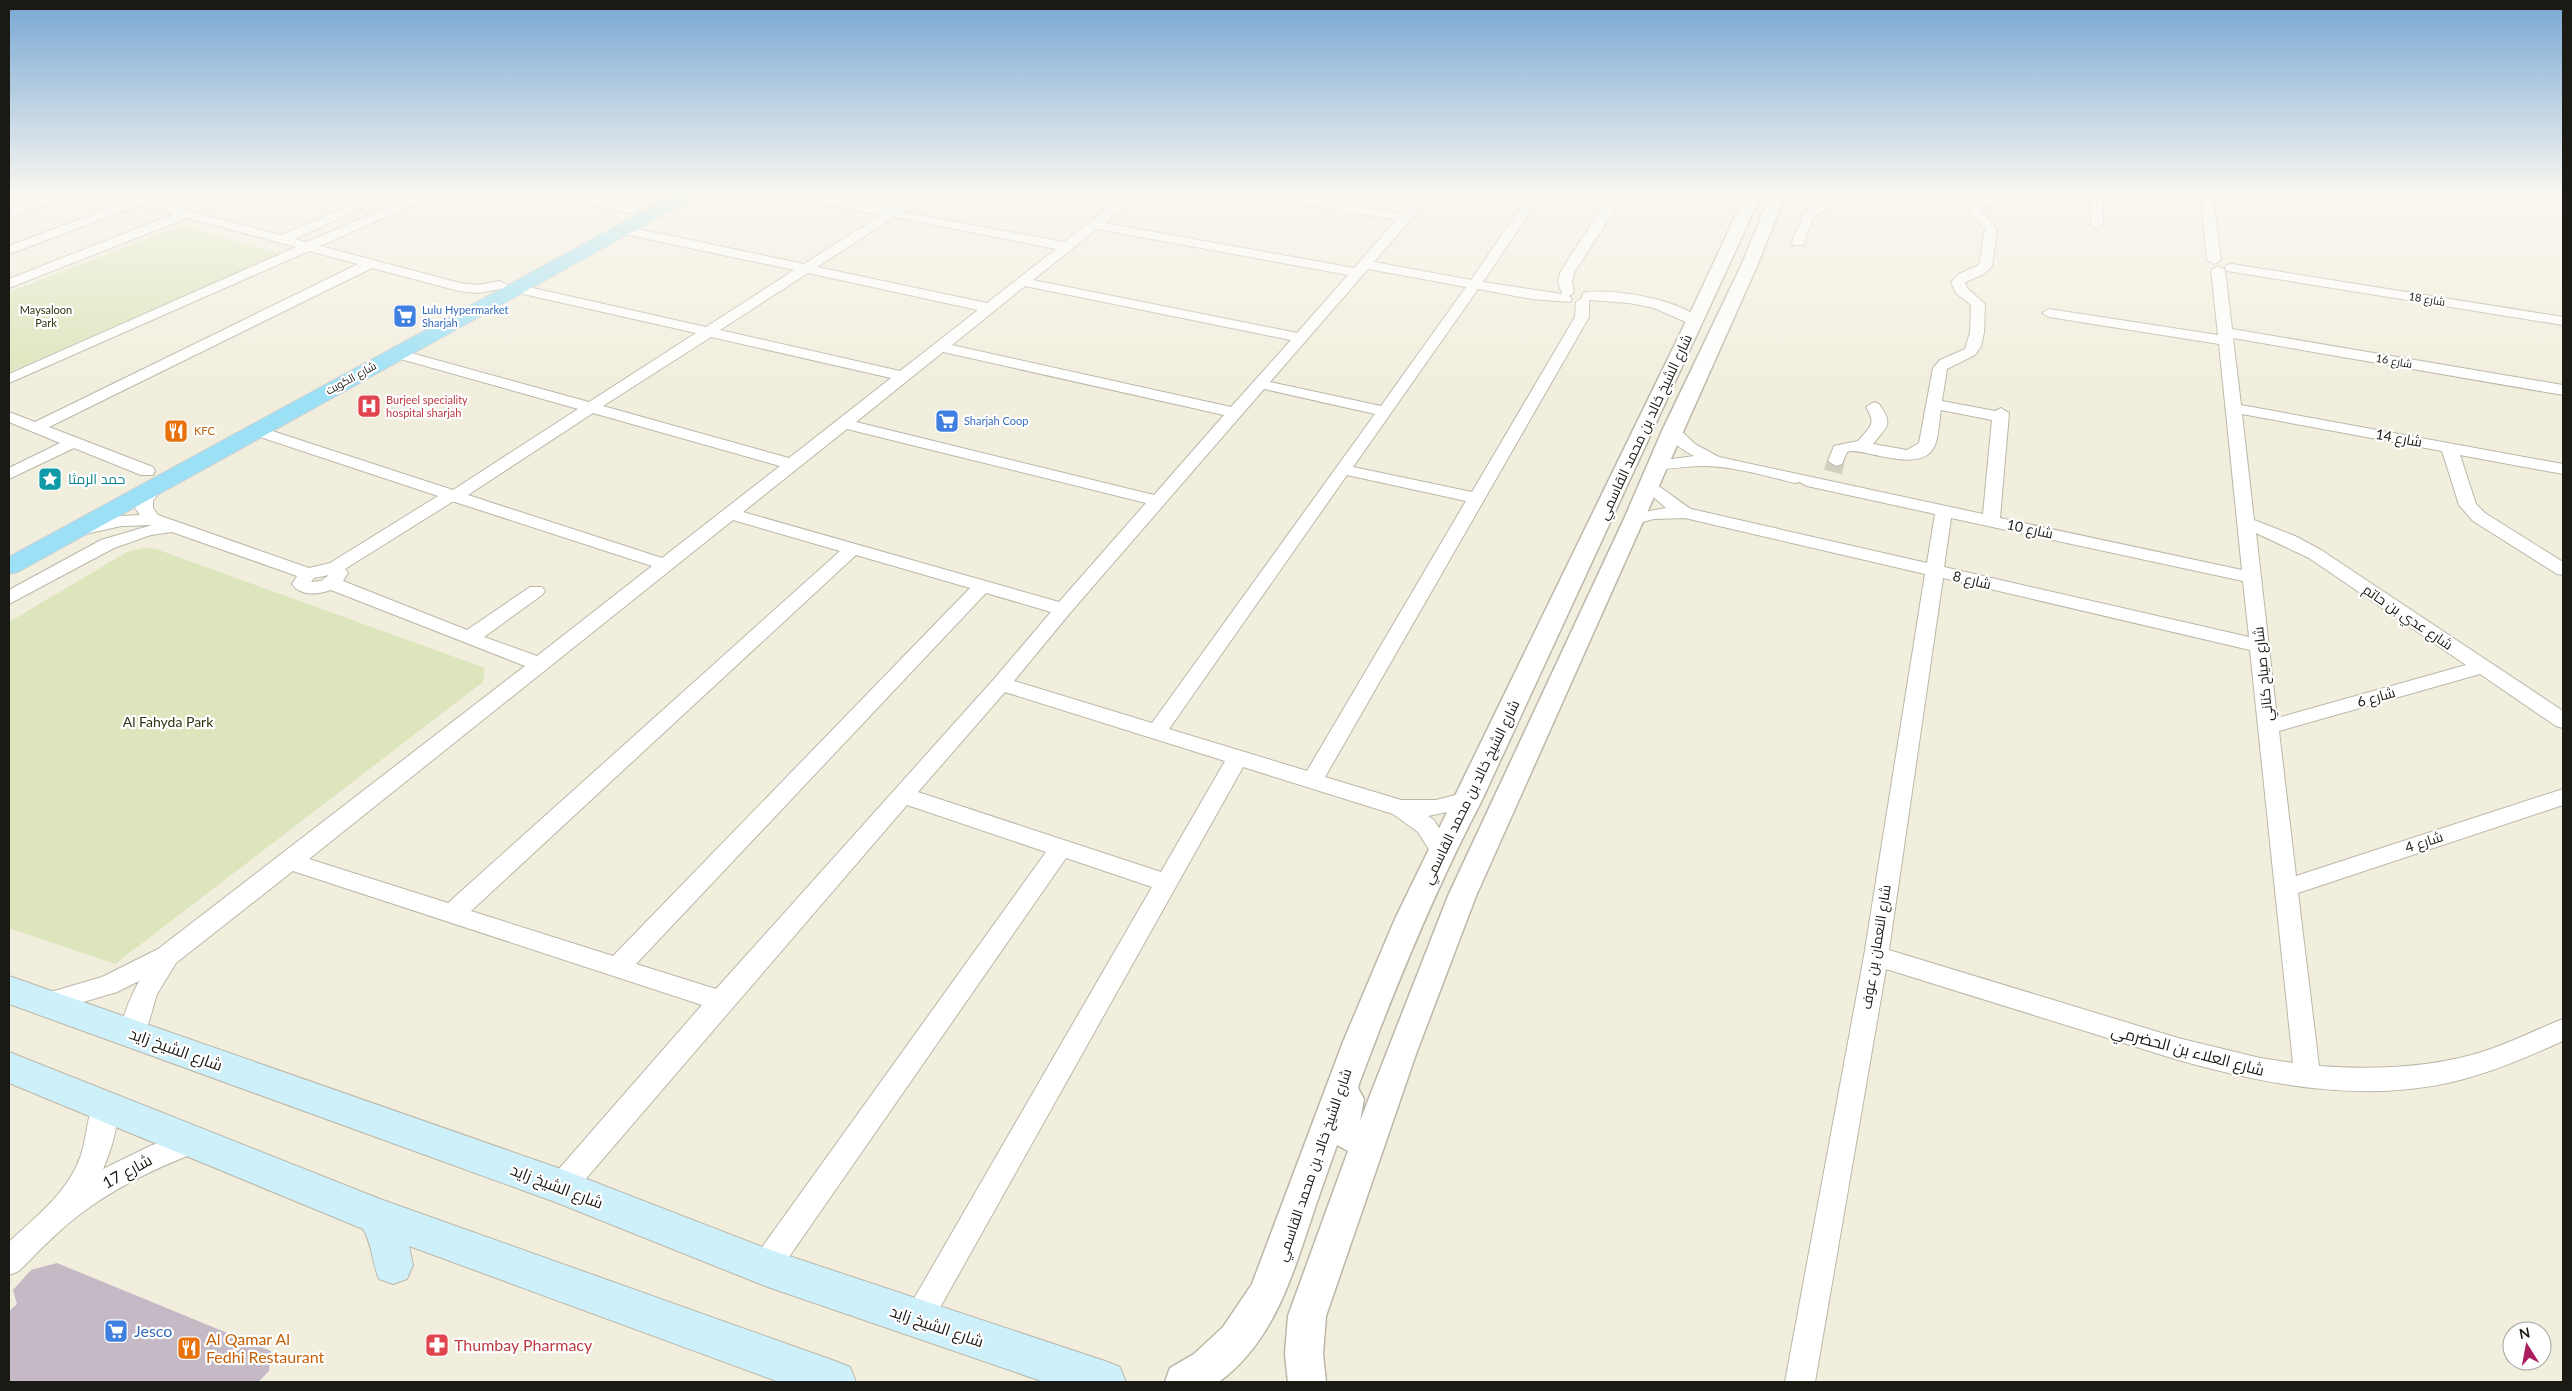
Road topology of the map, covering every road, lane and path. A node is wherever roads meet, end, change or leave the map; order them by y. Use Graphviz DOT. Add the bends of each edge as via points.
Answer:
graph roads {
  1 [pos="79,256"];
  2 [pos="287,256"];
  3 [pos="340,256"];
  4 [pos="556,256"];
  5 [pos="570,256"];
  6 [pos="576,256"];
  7 [pos="744,256"];
  8 [pos="824,256"];
  9 [pos="1057,256"];
  10 [pos="1286,256"];
  11 [pos="1372,256"];
  12 [pos="1494,256"];
  13 [pos="1579,256"];
  14 [pos="1726,256"];
  15 [pos="1749,256"];
  16 [pos="1753,256"];
  17 [pos="1987,256"];
  18 [pos="2219,256"];
  19 [pos="566,261"];
  20 [pos="369,264"];
  21 [pos="1749,266"];
  22 [pos="2221,266"];
  23 [pos="17,268"];
  24 [pos="1361,268"];
  25 [pos="804,269"];
  26 [pos="35,273"];
  27 [pos="1024,282"];
  28 [pos="9,284"];
  29 [pos="1475,284"];
  30 [pos="507,286"];
  31 [pos="461,296"];
  32 [pos="1566,296"];
  33 [pos="1585,299"];
  34 [pos="1662,306"];
  35 [pos="990,308"];
  36 [pos="1700,313"];
  37 [pos="2049,313"];
  38 [pos="2563,321"];
  39 [pos="705,332"];
  40 [pos="2226,336"];
  41 [pos="1302,338"];
  42 [pos="941,347"];
  43 [pos="395,353"];
  44 [pos="903,376"];
  45 [pos="9,378"];
  46 [pos="1261,384"];
  47 [pos="2563,390"];
  48 [pos="1934,404"];
  49 [pos="1874,407"];
  50 [pos="590,408"];
  51 [pos="2234,408"];
  52 [pos="1384,411"];
  53 [pos="1236,413"];
  54 [pos="9,417"];
  55 [pos="844,424"];
  56 [pos="35,428"];
  57 [pos="257,431"];
  58 [pos="1672,431"];
  59 [pos="72,443"];
  60 [pos="1862,447"];
  61 [pos="2449,448"];
  62 [pos="1715,460"];
  63 [pos="792,464"];
  64 [pos="2563,468"];
  65 [pos="1341,469"];
  66 [pos="1833,473"];
  67 [pos="9,474"];
  68 [pos="1653,476"];
  69 [pos="151,479"];
  70 [pos="451,496"];
  71 [pos="1475,498"];
  72 [pos="1158,502"];
  73 [pos="77,508"];
  74 [pos="1944,510"];
  75 [pos="1685,512"];
  76 [pos="731,514"];
  77 [pos="152,519"];
  78 [pos="1635,519"];
  79 [pos="1990,521"];
  80 [pos="2247,523"];
  81 [pos="174,527"];
  82 [pos="69,534"];
  83 [pos="9,546"];
  84 [pos="852,549"];
  85 [pos="34,553"];
  86 [pos="666,565"];
  87 [pos="9,567"];
  88 [pos="2563,570"];
  89 [pos="1934,572"];
  90 [pos="333,576"];
  91 [pos="2253,578"];
  92 [pos="982,586"];
  93 [pos="536,591"];
  94 [pos="9,598"];
  95 [pos="1064,609"];
  96 [pos="469,638"];
  97 [pos="2260,646"];
  98 [pos="540,664"];
  99 [pos="2483,667"];
  100 [pos="1002,684"];
  101 [pos="2563,721"];
  102 [pos="2269,727"];
  103 [pos="1157,731"];
  104 [pos="1238,757"];
  105 [pos="1313,780"];
  106 [pos="904,796"];
  107 [pos="2563,796"];
  108 [pos="1468,800"];
  109 [pos="1401,808"];
  110 [pos="1061,848"];
  111 [pos="1441,850"];
  112 [pos="289,861"];
  113 [pos="1166,883"];
  114 [pos="2285,888"];
  115 [pos="451,915"];
  116 [pos="167,956"];
  117 [pos="1876,956"];
  118 [pos="617,968"];
  119 [pos="9,990"];
  120 [pos="720,1001"];
  121 [pos="46,1003"];
  122 [pos="2563,1030"];
  123 [pos="134,1034"];
  124 [pos="1352,1058"];
  125 [pos="9,1067"];
  126 [pos="2307,1078"];
  127 [pos="104,1108"];
  128 [pos="1371,1136"];
  129 [pos="193,1141"];
  130 [pos="561,1186"];
  131 [pos="65,1210"];
  132 [pos="377,1216"];
  133 [pos="9,1261"];
  134 [pos="393,1264"];
  135 [pos="765,1267"];
  136 [pos="918,1320"];
  137 [pos="835,1382"];
  138 [pos="1105,1382"];
  139 [pos="1184,1382"];
  140 [pos="1308,1382"];
  141 [pos="1800,1382"];
  1 -- 26 [label="street"];
  2 -- 45 [label="street"];
  3 -- 20 [label="street"];
  4 -- 30 [label="main road, شارع الكويت"];
  5 -- 19 [label="main road"];
  6 -- 19 [label="main road, شارع الكويت"];
  7 -- 25 [label="street"];
  8 -- 25 [label="street"];
  9 -- 27 [label="street"];
  10 -- 24 [label="street"];
  11 -- 24 [label="street"];
  12 -- 29 [label="street"];
  13 -- 32 [label="street" via="1564,282"];
  14 -- 36 [label="street, شارع الشيخ خالد بن محمد القاسمي"];
  15 -- 21 [label="street"];
  16 -- 21 [label="street, شارع الشيخ خالد بن محمد القاسمي"];
  17 -- 48 [label="street" via="1985,266 1958,282 1961,290 1978,304 1975,346 1970,353 1946,362 1940,368"];
  18 -- 22 [label="street, شارع صياح كناني"];
  19 -- 30 [label="main road, شارع الكويت"];
  20 -- 31 [label="street"];
  20 -- 56 [label="street"];
  21 -- 58 [label="street, شارع الشيخ خالد بن محمد القاسمي"];
  22 -- 38 [label="street, شارع 18"];
  22 -- 40 [label="street, شارع صياح كناني"];
  23 -- 26 [label="street"];
  24 -- 29 [label="street"];
  24 -- 41 [label="street"];
  25 -- 35 [label="street"];
  25 -- 39 [label="street"];
  26 -- 28 [label="street"];
  27 -- 35 [label="street"];
  27 -- 41 [label="street"];
  29 -- 32 [label="street" via="1532,296"];
  29 -- 52 [label="street"];
  30 -- 31 [label="main road, شارع الكويت"];
  30 -- 39 [label="street"];
  30 -- 43 [label="main road, شارع الكويت"];
  31 -- 69 [label="main road, شارع الكويت"];
  32 -- 33 [label="street" via="1574,302"];
  33 -- 34 [label="street" via="1626,298"];
  33 -- 71 [label="street" via="1582,317"];
  34 -- 36 [label="street"];
  34 -- 36 [label="street" via="1684,315"];
  35 -- 42 [label="street"];
  36 -- 108 [label="street, شارع الشيخ خالد بن محمد القاسمي"];
  37 -- 40 [label="street, شارع 16"];
  39 -- 44 [label="street"];
  39 -- 50 [label="street"];
  40 -- 47 [label="street, شارع 16"];
  40 -- 51 [label="street, شارع صياح كناني"];
  41 -- 46 [label="street"];
  42 -- 44 [label="street"];
  42 -- 53 [label="street"];
  43 -- 50 [label="street"];
  43 -- 57 [label="main road, شارع الكويت"];
  44 -- 55 [label="street"];
  46 -- 52 [label="street"];
  46 -- 53 [label="street"];
  48 -- 60 [label="street" via="1927,445 1908,461"];
  48 -- 79 [label="street" via="2001,415"];
  49 -- 60 [label="street" via="1881,423"];
  50 -- 63 [label="street"];
  50 -- 70 [label="street"];
  51 -- 61 [label="street, شارع 14"];
  51 -- 80 [label="street, شارع صياح كناني"];
  52 -- 65 [label="street"];
  53 -- 72 [label="street"];
  54 -- 56 [label="street"];
  55 -- 63 [label="street"];
  55 -- 72 [label="street"];
  56 -- 59 [label="street"];
  57 -- 69 [label="main road, شارع الكويت"];
  57 -- 70 [label="street"];
  58 -- 62 [label="street, شارع 10" via="1688,447"];
  58 -- 68 [label="street, شارع الشيخ خالد بن محمد القاسمي"];
  59 -- 67 [label="street"];
  59 -- 69 [label="street"];
  60 -- 66 [label="street" via="1844,447 1838,452"];
  61 -- 64 [label="street, شارع 14"];
  61 -- 88 [label="street" via="2468,505 2478,518"];
  62 -- 66 [label="street, شارع 10" via="1801,480"];
  62 -- 68 [label="street, شارع 10" via="1684,459"];
  63 -- 76 [label="street"];
  65 -- 71 [label="street"];
  65 -- 103 [label="street"];
  66 -- 74 [label="street, شارع 10"];
  68 -- 75 [label="street, شارع 8" via="1664,500"];
  68 -- 78 [label="street, شارع الشيخ خالد بن محمد القاسمي"];
  69 -- 73 [label="main road, شارع الكويت"];
  69 -- 77 [label="street" via="144,508"];
  69 -- 82 [label="main road, شارع الكويت"];
  70 -- 86 [label="street"];
  70 -- 90 [label="street"];
  71 -- 105 [label="street"];
  72 -- 95 [label="street"];
  73 -- 83 [label="main road, شارع الكويت"];
  73 -- 85 [label="main road" via="62,522 26,545 26,551"];
  74 -- 79 [label="street, شارع 10"];
  74 -- 89 [label="street, شارع النعمان بن عوف"];
  75 -- 78 [label="street, شارع 8"];
  75 -- 89 [label="street, شارع 8"];
  76 -- 84 [label="street"];
  76 -- 86 [label="street"];
  77 -- 81 [label="street"];
  77 -- 82 [label="street" via="112,522"];
  78 -- 128 [label="street, شارع الشيخ خالد بن محمد القاسمي" via="1462,896"];
  79 -- 91 [label="street, شارع 10"];
  80 -- 91 [label="street, شارع صياح كناني"];
  80 -- 99 [label="street, شارع عدي بن حاتم" via="2314,554"];
  81 -- 90 [label="street" via="308,574 318,569"];
  81 -- 94 [label="street" via="146,530 117,539"];
  82 -- 85 [label="main road, شارع الكويت"];
  84 -- 92 [label="street"];
  84 -- 115 [label="street"];
  85 -- 87 [label="main road, شارع الكويت"];
  86 -- 98 [label="street"];
  89 -- 97 [label="street, شارع 8"];
  89 -- 117 [label="street, شارع النعمان بن عوف"];
  90 -- 96 [label="street"];
  91 -- 97 [label="street, شارع صياح كناني"];
  92 -- 95 [label="street"];
  92 -- 118 [label="street"];
  93 -- 96 [label="street"];
  95 -- 100 [label="street"];
  96 -- 98 [label="street"];
  97 -- 102 [label="street, شارع صياح كناني"];
  98 -- 112 [label="street"];
  99 -- 101 [label="street, شارع عدي بن حاتم"];
  99 -- 102 [label="street, شارع 6"];
  100 -- 103 [label="street"];
  100 -- 106 [label="street"];
  102 -- 114 [label="street, شارع صياح كناني"];
  103 -- 104 [label="street"];
  104 -- 105 [label="street"];
  104 -- 113 [label="street"];
  105 -- 109 [label="street"];
  106 -- 110 [label="street"];
  106 -- 120 [label="street"];
  107 -- 114 [label="street, شارع 4"];
  108 -- 109 [label="street" via="1436,808"];
  108 -- 111 [label="street, شارع الشيخ خالد بن محمد القاسمي"];
  109 -- 111 [label="street" via="1426,826"];
  110 -- 113 [label="street"];
  110 -- 135 [label="street"];
  111 -- 124 [label="street, شارع الشيخ خالد بن محمد القاسمي"];
  112 -- 115 [label="street"];
  112 -- 116 [label="street"];
  113 -- 136 [label="street"];
  114 -- 126 [label="street, شارع صياح كناني"];
  115 -- 118 [label="street"];
  116 -- 121 [label="street" via="108,985"];
  116 -- 123 [label="street" via="143,996"];
  117 -- 126 [label="street, شارع العلاء بن الحضرمي" via="2193,1054 2251,1069"];
  117 -- 141 [label="street, شارع النعمان بن عوف"];
  118 -- 120 [label="street"];
  119 -- 121 [label="main road, شارع الشيخ زايد"];
  120 -- 130 [label="street"];
  121 -- 123 [label="main road, شارع الشيخ زايد"];
  122 -- 126 [label="street, شارع العلاء بن الحضرمي" via="2474,1066 2436,1074 2396,1079"];
  123 -- 130 [label="main road, شارع الشيخ زايد"];
  124 -- 128 [label="street" via="1354,1082 1342,1123 1345,1132 1353,1138"];
  124 -- 139 [label="street, شارع الشيخ خالد بن محمد القاسمي" via="1278,1269 1264,1298 1235,1344 1200,1374"];
  125 -- 127 [label="main road"];
  127 -- 129 [label="main road"];
  127 -- 131 [label="street, شارع 17" via="91,1169"];
  128 -- 140 [label="street, شارع الشيخ خالد بن محمد القاسمي" via="1307,1316 1304,1354"];
  129 -- 131 [label="street, شارع 17" via="124,1171"];
  129 -- 132 [label="main road"];
  130 -- 135 [label="main road, شارع الشيخ زايد"];
  131 -- 133 [label="street, شارع 17"];
  132 -- 134 [label="main road" via="386,1230"];
  132 -- 137 [label="main road"];
  135 -- 136 [label="main road, شارع الشيخ زايد"];
  136 -- 138 [label="main road, شارع الشيخ زايد"];
}
